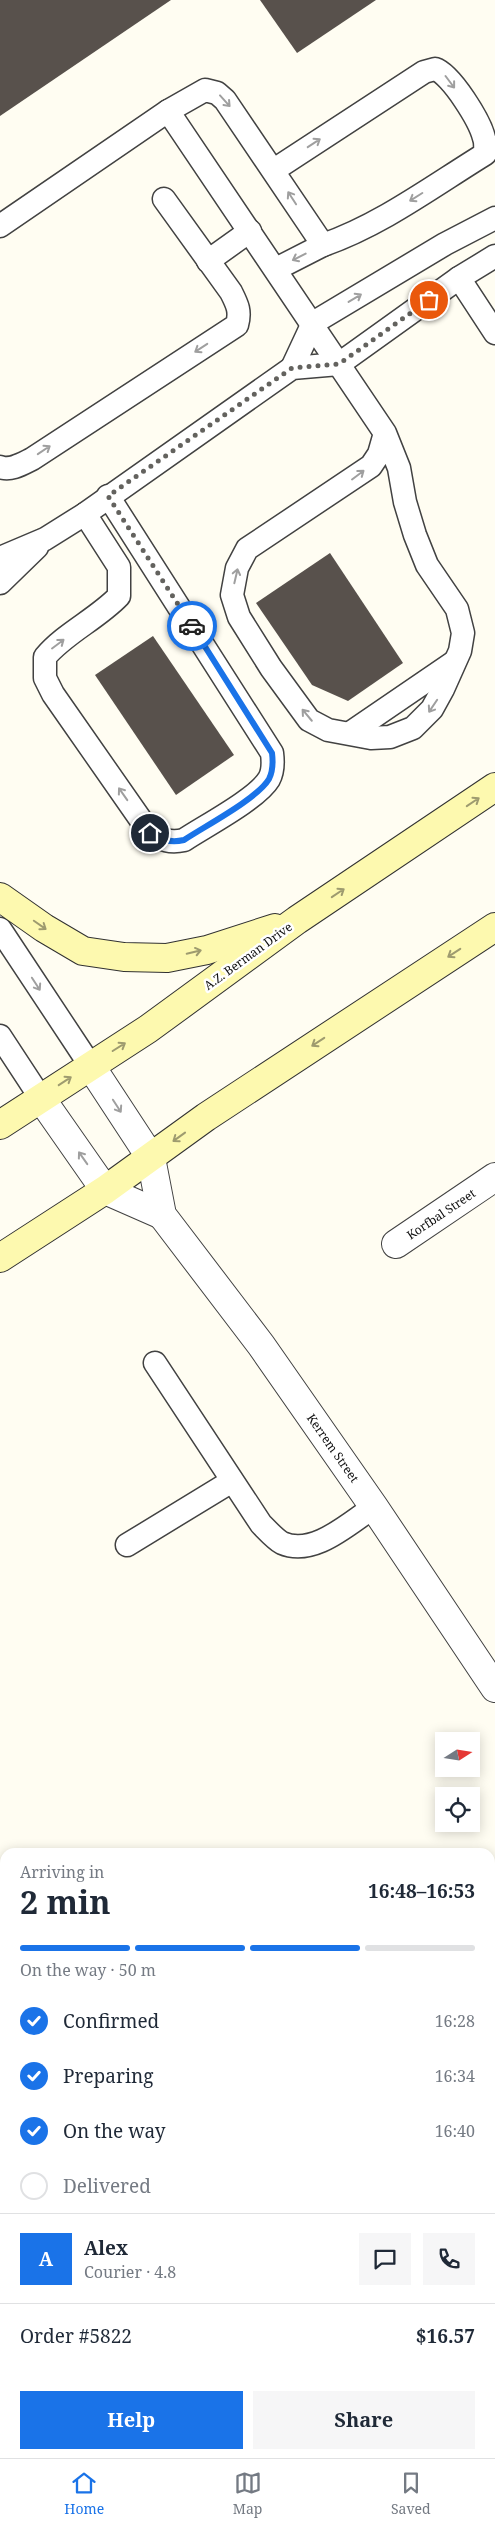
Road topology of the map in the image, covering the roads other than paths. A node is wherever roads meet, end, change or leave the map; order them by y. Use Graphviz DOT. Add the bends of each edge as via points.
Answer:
graph roads {
  1 [pos="168,111"];
  2 [pos="274,170"];
  3 [pos="164,199"];
  4 [pos="495,218"];
  5 [pos="0,226"];
  6 [pos="250,232"];
  7 [pos="323,245"];
  8 [pos="495,256"];
  9 [pos="208,261"];
  10 [pos="276,269"];
  11 [pos="459,278"];
  12 [pos="313,323"];
  13 [pos="495,333"];
  14 [pos="339,364"];
  15 [pos="292,368"];
  16 [pos="385,434"];
  17 [pos="0,466"];
  18 [pos="108,496"];
  19 [pos="85,514"];
  20 [pos="45,539"];
  21 [pos="0,558"];
  22 [pos="0,583"];
  23 [pos="454,662"];
  24 [pos="350,733"];
  25 [pos="495,787"];
  26 [pos="0,896"];
  27 [pos="298,920"];
  28 [pos="495,927"];
  29 [pos="0,929"];
  30 [pos="0,1036"];
  31 [pos="90,1065"];
  32 [pos="40,1097"];
  33 [pos="0,1125"];
  34 [pos="151,1158"];
  35 [pos="492,1186"];
  36 [pos="105,1190"];
  37 [pos="162,1215"];
  38 [pos="396,1244"];
  39 [pos="0,1258"];
  40 [pos="155,1363"];
  41 [pos="232,1481"];
  42 [pos="374,1507"];
  43 [pos="127,1545"];
  44 [pos="495,1688"];
  1 -- 2 [label="lane, one-way" via="206,90 217,93"];
  1 -- 5 [label="lane"];
  1 -- 6 [label="lane"];
  7 -- 2 [label="lane, one-way"];
  2 -- 7 [label="lane, one-way" via="424,72 434,70 449,78 479,125 485,154 407,203 340,240"];
  3 -- 9 [label="lane"];
  12 -- 4 [label="lane, one-way"];
  6 -- 9 [label="lane"];
  6 -- 10 [label="lane"];
  7 -- 10 [label="lane, one-way"];
  8 -- 11 [label="lane"];
  9 -- 17 [label="lane" via="238,305 240,316 237,325 19,466"];
  10 -- 12 [label="lane"];
  11 -- 13 [label="lane"];
  11 -- 14 [label="lane"];
  12 -- 14 [label="lane"];
  12 -- 15 [label="lane"];
  14 -- 15 [label="lane"];
  14 -- 16 [label="lane"];
  15 -- 18 [label="lane"];
  16 -- 23 [label="lane" via="399,468 404,502 427,565 457,609 463,633"];
  24 -- 16 [label="lane, one-way" via="328,730 309,720 239,617 232,595 237,568 247,548 371,466 379,454"];
  18 -- 19 [label="lane"];
  18 -- 19 [label="lane, one-way" via="272,753 273,766 269,778 258,791 184,840 162,840 150,833 45,678 45,657 53,648 106,610 119,596 119,567"];
  19 -- 20 [label="lane"];
  20 -- 21 [label="lane"];
  20 -- 22 [label="lane"];
  23 -- 24 [label="lane"];
  23 -- 24 [label="lane, one-way" via="432,709 413,728 390,737 371,738"];
  27 -- 25 [label="main road, A.Z. Berman Drive, one-way"];
  26 -- 27 [label="main road, one-way" via="83,951 124,957 167,958 207,950"];
  31 -- 27 [label="main road, A.Z. Berman Drive, one-way" via="148,1028"];
  28 -- 34 [label="main road, one-way" via="206,1117"];
  29 -- 31 [label="lane, one-way"];
  30 -- 32 [label="lane"];
  32 -- 31 [label="main road, A.Z. Berman Drive, one-way"];
  31 -- 34 [label="street, Kerrem Street, one-way"];
  32 -- 33 [label="main road, A.Z. Berman Drive"];
  36 -- 32 [label="street, one-way"];
  34 -- 36 [label="main road"];
  34 -- 37 [label="street, Kerrem Street"];
  35 -- 38 [label="street, Korfbal Street"];
  36 -- 37 [label="street, Kerrem Street"];
  36 -- 39 [label="main road"];
  37 -- 42 [label="street, Kerrem Street" via="261,1345"];
  40 -- 41 [label="lane"];
  41 -- 42 [label="lane" via="261,1524 282,1543 302,1547 322,1541"];
  41 -- 43 [label="lane"];
  42 -- 44 [label="street, Kerrem Street"];
}
